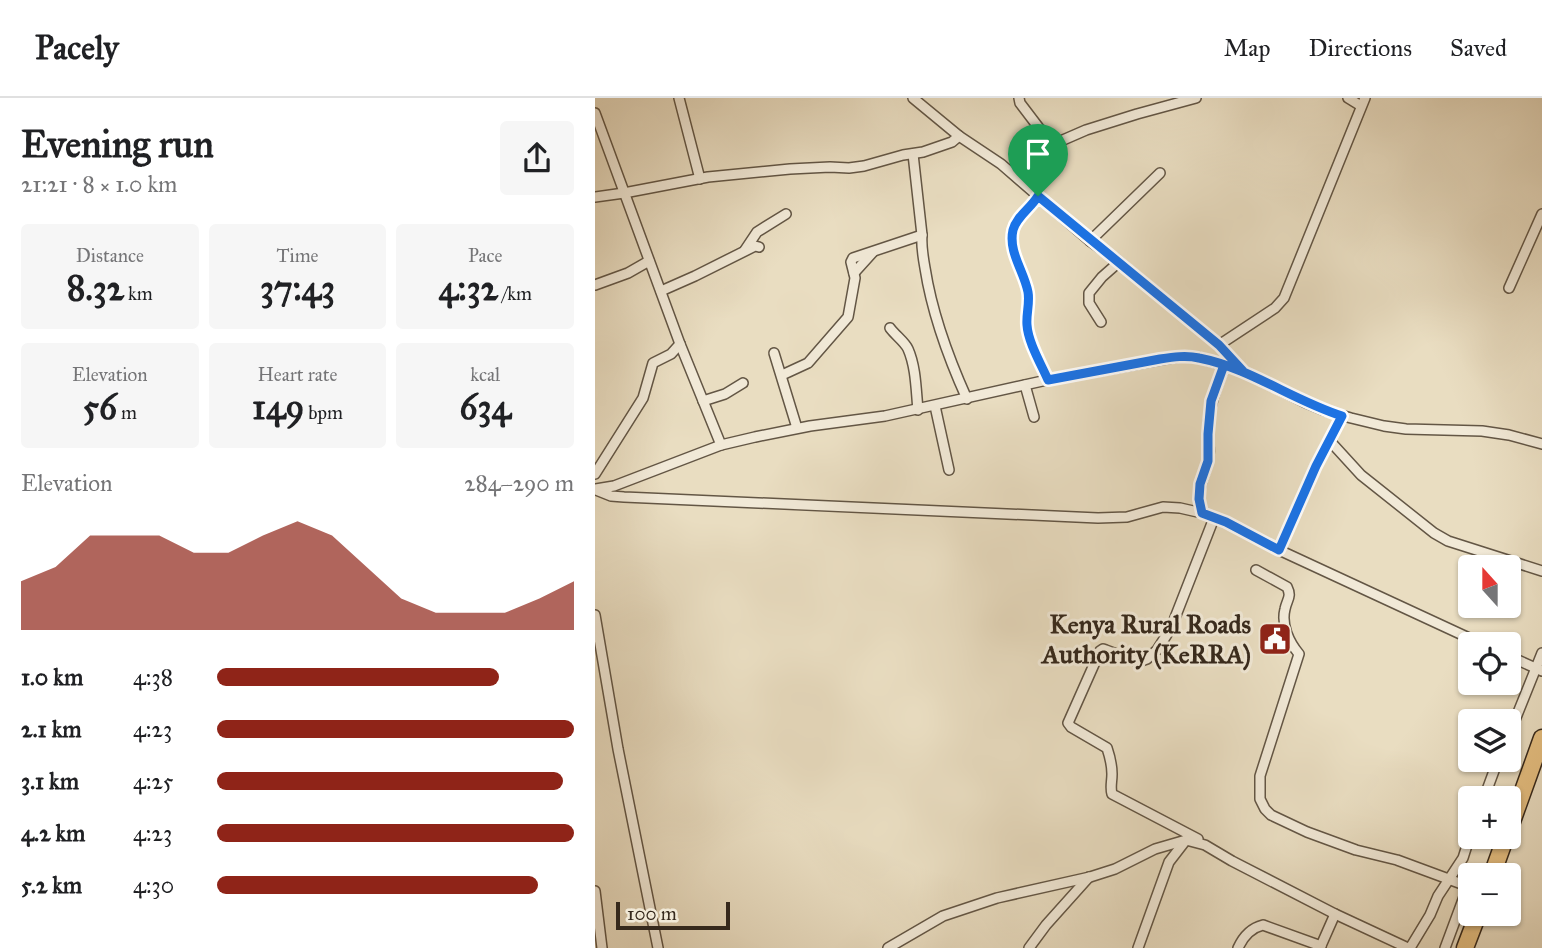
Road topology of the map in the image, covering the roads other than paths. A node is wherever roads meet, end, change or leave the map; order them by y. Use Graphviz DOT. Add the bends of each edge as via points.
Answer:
graph roads {
  1 [pos="678,98"];
  2 [pos="913,98"];
  3 [pos="1019,98"];
  4 [pos="1196,98"];
  5 [pos="1348,98"];
  6 [pos="1363,102"];
  7 [pos="595,113"];
  8 [pos="959,136"];
  9 [pos="1048,149"];
  10 [pos="912,154"];
  11 [pos="1160,173"];
  12 [pos="1018,178"];
  13 [pos="700,179"];
  14 [pos="624,193"];
  15 [pos="1038,196"];
  16 [pos="595,197"];
  17 [pos="786,214"];
  18 [pos="1542,215"];
  19 [pos="922,235"];
  20 [pos="1090,240"];
  21 [pos="759,247"];
  22 [pos="744,252"];
  23 [pos="649,261"];
  24 [pos="1119,262"];
  25 [pos="595,285"];
  26 [pos="1509,288"];
  27 [pos="661,291"];
  28 [pos="1101,322"];
  29 [pos="890,328"];
  30 [pos="680,344"];
  31 [pos="1219,345"];
  32 [pos="774,353"];
  33 [pos="1224,365"];
  34 [pos="1243,371"];
  35 [pos="782,375"];
  36 [pos="1048,380"];
  37 [pos="743,383"];
  38 [pos="1025,385"];
  39 [pos="967,399"];
  40 [pos="703,401"];
  41 [pos="935,406"];
  42 [pos="918,410"];
  43 [pos="1342,416"];
  44 [pos="1034,417"];
  45 [pos="797,428"];
  46 [pos="1329,440"];
  47 [pos="1542,444"];
  48 [pos="721,445"];
  49 [pos="949,470"];
  50 [pos="595,474"];
  51 [pos="595,490"];
  52 [pos="1202,513"];
  53 [pos="1214,518"];
  54 [pos="1279,550"];
  55 [pos="1256,570"];
  56 [pos="1542,571"];
  57 [pos="595,615"];
  58 [pos="1461,632"];
  59 [pos="1542,653"];
  60 [pos="1521,662"];
  61 [pos="1539,670"];
  62 [pos="1521,709"];
  63 [pos="1542,738"];
  64 [pos="1538,759"];
  65 [pos="1521,801"];
  66 [pos="1187,840"];
  67 [pos="1205,845"];
  68 [pos="1466,849"];
  69 [pos="1090,877"];
  70 [pos="1450,879"];
  71 [pos="1458,882"];
  72 [pos="595,891"];
  73 [pos="1335,914"];
  74 [pos="1458,915"];
  75 [pos="1473,926"];
  76 [pos="1320,947"];
  77 [pos="602,948"];
  78 [pos="657,948"];
  79 [pos="888,948"];
  80 [pos="1029,948"];
  81 [pos="1138,948"];
  82 [pos="1238,948"];
  83 [pos="1409,948"];
  84 [pos="1445,948"];
  85 [pos="1465,948"];
  1 -- 13 [label="street"];
  2 -- 8 [label="street"];
  3 -- 9 [label="street"];
  4 -- 9 [label="street" via="1086,130"];
  5 -- 6 [label="street"];
  6 -- 31 [label="street" via="1284,298"];
  7 -- 14 [label="street"];
  8 -- 10 [label="street" via="944,146"];
  8 -- 12 [label="street"];
  9 -- 12 [label="street"];
  10 -- 13 [label="street" via="849,168"];
  10 -- 19 [label="street"];
  11 -- 20 [label="street"];
  12 -- 15 [label="street"];
  13 -- 14 [label="street"];
  14 -- 16 [label="street"];
  14 -- 23 [label="street"];
  15 -- 20 [label="street"];
  15 -- 36 [label="street" via="1014,224 1012,239 1028,292 1029,335"];
  17 -- 22 [label="street" via="757,232"];
  18 -- 26 [label="street"];
  19 -- 35 [label="street" via="853,258 848,317 809,363"];
  19 -- 39 [label="street" via="936,314"];
  20 -- 24 [label="street"];
  21 -- 22 [label="street"];
  22 -- 27 [label="street"];
  23 -- 25 [label="street"];
  23 -- 27 [label="street"];
  24 -- 28 [label="street" via="1089,293 1089,303"];
  24 -- 31 [label="street"];
  27 -- 30 [label="street"];
  29 -- 42 [label="street" via="907,346"];
  30 -- 40 [label="street"];
  30 -- 50 [label="street" via="653,363 643,398"];
  31 -- 34 [label="street"];
  32 -- 35 [label="street"];
  33 -- 34 [label="street"];
  33 -- 36 [label="street" via="1177,357"];
  33 -- 52 [label="street" via="1211,401 1208,461 1200,484"];
  34 -- 43 [label="street"];
  35 -- 45 [label="street"];
  36 -- 38 [label="street"];
  37 -- 40 [label="street"];
  38 -- 39 [label="street"];
  38 -- 44 [label="street"];
  39 -- 41 [label="street"];
  40 -- 48 [label="street"];
  41 -- 42 [label="street"];
  41 -- 49 [label="street"];
  42 -- 45 [label="street"];
  43 -- 46 [label="street"];
  43 -- 47 [label="street" via="1406,429 1482,431"];
  45 -- 48 [label="street"];
  46 -- 54 [label="street"];
  46 -- 56 [label="street" via="1361,475 1434,533"];
  48 -- 51 [label="street"];
  51 -- 52 [label="street" via="624,497 1084,518 1127,517 1163,507"];
  52 -- 53 [label="street"];
  53 -- 54 [label="street"];
  53 -- 67 [label="street" via="1171,628 1157,650 1138,662 1100,651 1068,723 1107,748 1112,794"];
  54 -- 58 [label="street"];
  55 -- 70 [label="street" via="1290,591 1284,626 1299,653 1260,776 1265,809 1307,832"];
  57 -- 78 [label="street"];
  59 -- 61 [label="street"];
  60 -- 61 [label="street"];
  61 -- 62 [label="street"];
  63 -- 64 [label="highway"];
  64 -- 65 [label="highway"];
  66 -- 67 [label="street"];
  66 -- 69 [label="street"];
  66 -- 81 [label="street" via="1169,862"];
  67 -- 73 [label="street"];
  68 -- 70 [label="street"];
  69 -- 79 [label="street" via="997,898 943,916"];
  69 -- 80 [label="street"];
  70 -- 71 [label="street"];
  70 -- 83 [label="street"];
  72 -- 77 [label="street"];
  73 -- 76 [label="street"];
  73 -- 83 [label="street"];
  74 -- 84 [label="street"];
  75 -- 85 [label="highway"];
  76 -- 82 [label="street" via="1263,925 1254,927"];
}
